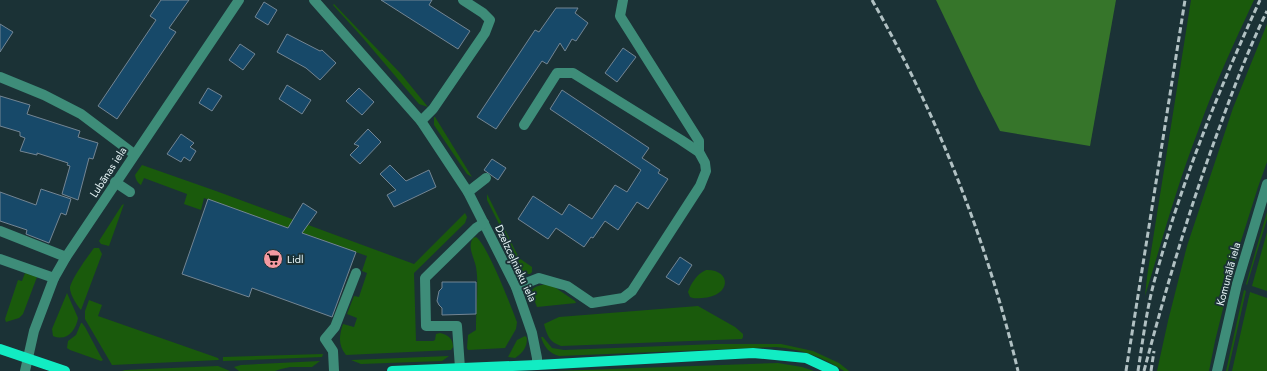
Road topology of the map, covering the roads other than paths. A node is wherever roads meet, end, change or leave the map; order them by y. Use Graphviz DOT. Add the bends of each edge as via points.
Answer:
graph roads {
  1 [pos="238,0"];
  2 [pos="314,0"];
  3 [pos="463,0"];
  4 [pos="624,0"];
  5 [pos="0,77"];
  6 [pos="421,120"];
  7 [pos="524,125"];
  8 [pos="699,152"];
  9 [pos="134,154"];
  10 [pos="486,178"];
  11 [pos="115,182"];
  12 [pos="1267,184"];
  13 [pos="130,192"];
  14 [pos="468,192"];
  15 [pos="484,223"];
  16 [pos="0,231"];
  17 [pos="66,257"];
  18 [pos="0,259"];
  19 [pos="356,273"];
  20 [pos="54,278"];
  21 [pos="516,287"];
  22 [pos="0,349"];
  23 [pos="28,358"];
  24 [pos="537,365"];
  25 [pos="460,368"];
  26 [pos="25,371"];
  27 [pos="65,371"];
  28 [pos="334,371"];
  29 [pos="392,371"];
  30 [pos="834,371"];
  31 [pos="1217,371"];
  1 -- 9 [label="street, Lubānas iela"];
  2 -- 6 [label="street, Dzelzceļnieku iela"];
  3 -- 6 [label="street" via="484,13 490,20 485,33 433,109"];
  4 -- 8 [label="street" via="620,16 699,141"];
  5 -- 9 [label="street" via="81,114"];
  6 -- 14 [label="street, Dzelzceļnieku iela"];
  7 -- 8 [label="street" via="557,73 573,73"];
  8 -- 21 [label="street" via="705,162 706,171 700,186 632,291 623,298 592,303 567,286 539,278"];
  9 -- 11 [label="street, Lubānas iela"];
  10 -- 14 [label="street"];
  11 -- 13 [label="street"];
  11 -- 17 [label="street, Lubānas iela"];
  12 -- 31 [label="street, Komunālā iela" via="1237,284"];
  14 -- 15 [label="street, Dzelzceļnieku iela"];
  15 -- 21 [label="street, Dzelzceļnieku iela"];
  15 -- 25 [label="street" via="425,278 426,326 458,326"];
  16 -- 17 [label="street"];
  17 -- 20 [label="street, Lubānas iela"];
  18 -- 20 [label="street"];
  19 -- 28 [label="street" via="335,327 325,339 333,351"];
  20 -- 23 [label="street, Lubānas iela" via="34,331"];
  21 -- 24 [label="street, Dzelzceļnieku iela" via="532,333"];
  22 -- 23 [label="main road"];
  23 -- 26 [label="street, Lubānas iela"];
  23 -- 27 [label="main road"];
  24 -- 25 [label="main road"];
  24 -- 30 [label="main road" via="753,353 806,358"];
  25 -- 29 [label="main road"];
}
